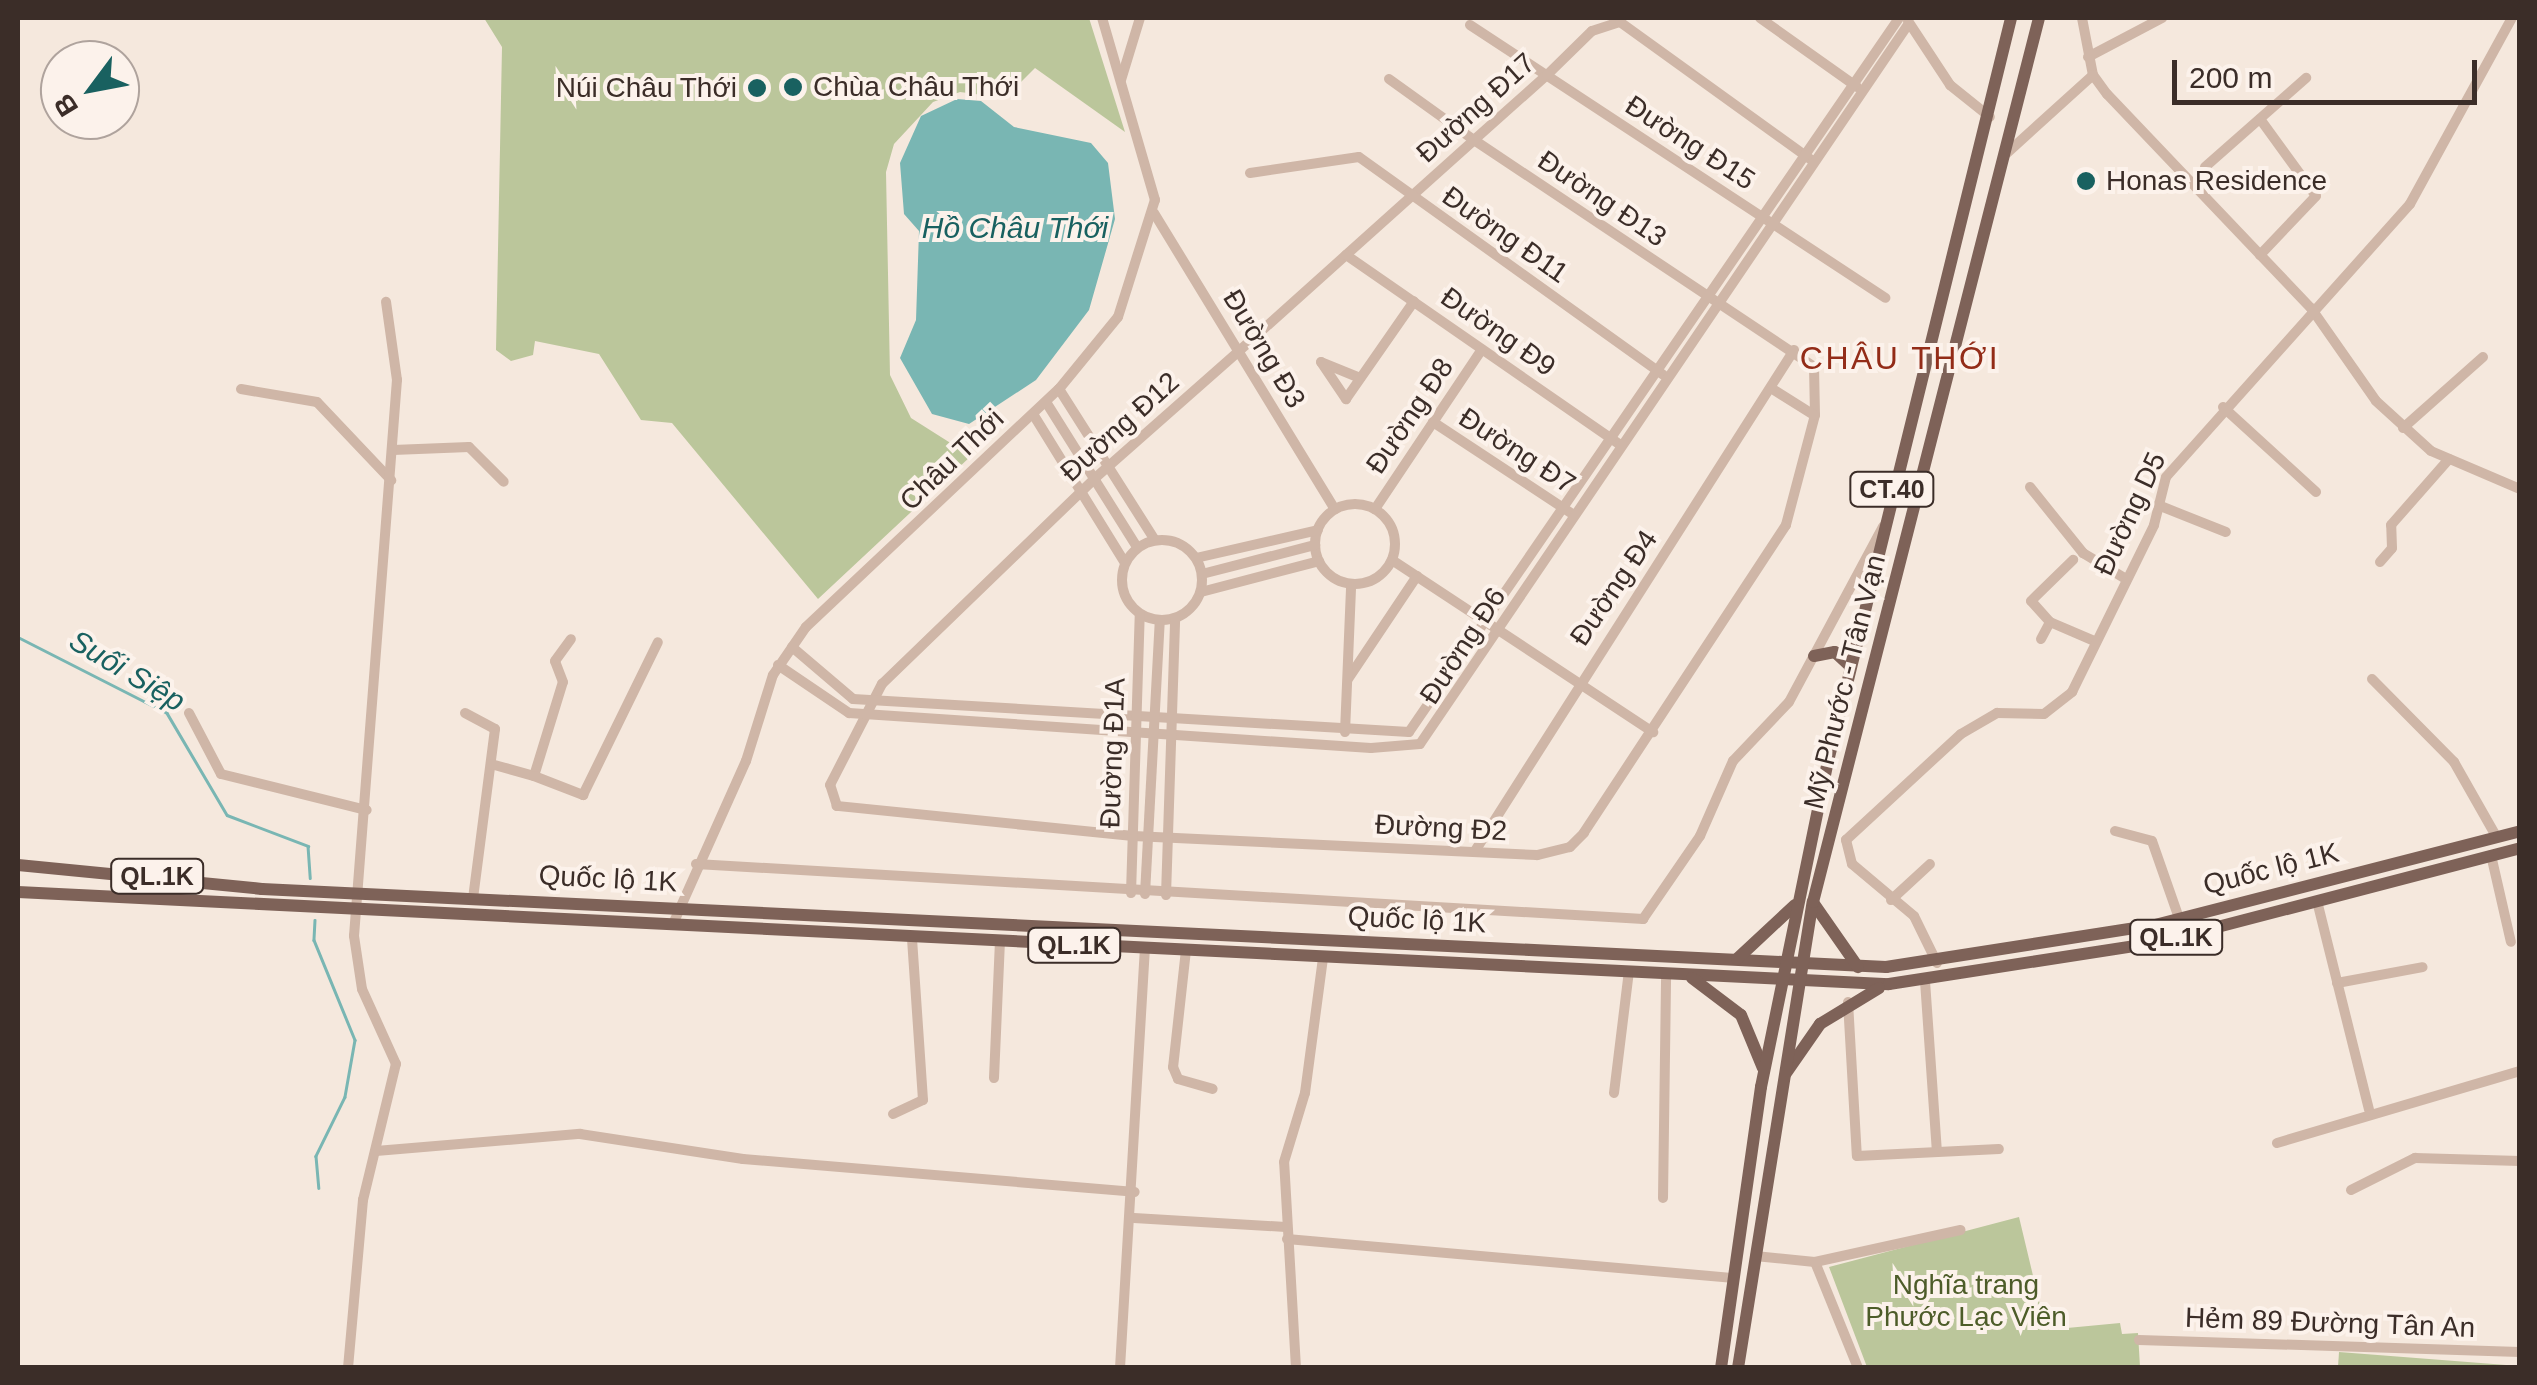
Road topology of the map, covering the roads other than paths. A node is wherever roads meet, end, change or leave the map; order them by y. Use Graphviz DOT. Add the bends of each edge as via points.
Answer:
graph roads {
  1 [pos="1102,18"];
  2 [pos="1140,18"];
  3 [pos="1760,18"];
  4 [pos="2011,18"];
  5 [pos="2039,18"];
  6 [pos="2082,18"];
  7 [pos="2162,18"];
  8 [pos="2512,18"];
  9 [pos="1905,19"];
  10 [pos="1470,25"];
  11 [pos="2088,57"];
  12 [pos="2093,74"];
  13 [pos="1547,75"];
  14 [pos="1389,78"];
  15 [pos="2306,78"];
  16 [pos="1121,81"];
  17 [pos="1858,88"];
  18 [pos="1991,117"];
  19 [pos="2260,119"];
  20 [pos="2014,128"];
  21 [pos="1474,140"];
  22 [pos="2008,154"];
  23 [pos="1810,159"];
  24 [pos="2205,167"];
  25 [pos="1250,173"];
  26 [pos="1411,196"];
  27 [pos="1154,213"];
  28 [pos="1768,222"];
  29 [pos="1346,254"];
  30 [pos="2260,255"];
  31 [pos="1885,298"];
  32 [pos="1414,301"];
  33 [pos="386,302"];
  34 [pos="1714,302"];
  35 [pos="2311,308"];
  36 [pos="1482,349"];
  37 [pos="1794,350"];
  38 [pos="1239,351"];
  39 [pos="2484,357"];
  40 [pos="1664,375"];
  41 [pos="1360,378"];
  42 [pos="241,389"];
  43 [pos="1059,389"];
  44 [pos="1774,390"];
  45 [pos="1046,402"];
  46 [pos="2223,407"];
  47 [pos="1033,414"];
  48 [pos="1815,415"];
  49 [pos="1433,422"];
  50 [pos="2403,428"];
  51 [pos="1618,443"];
  52 [pos="392,450"];
  53 [pos="2449,459"];
  54 [pos="1108,466"];
  55 [pos="1094,479"];
  56 [pos="390,480"];
  57 [pos="504,482"];
  58 [pos="2030,487"];
  59 [pos="2520,489"];
  60 [pos="1081,492"];
  61 [pos="2316,492"];
  62 [pos="2158,505"];
  63 [pos="1336,508"];
  64 [pos="1375,509"];
  65 [pos="1571,514"];
  66 [pos="1883,527"];
  67 [pos="1318,530"];
  68 [pos="2226,532"];
  69 [pos="1155,540"];
  70 [pos="1256,544"];
  71 [pos="1315,545"];
  72 [pos="1137,547"];
  73 [pos="1196,558"];
  74 [pos="1260,559"];
  75 [pos="1392,560"];
  76 [pos="2073,560"];
  77 [pos="1319,561"];
  78 [pos="1539,561"];
  79 [pos="2380,562"];
  80 [pos="1125,563"];
  81 [pos="1202,574"];
  82 [pos="1266,575"];
  83 [pos="1417,576"];
  84 [pos="2126,579"];
  85 [pos="1351,587"];
  86 [pos="1201,592"];
  87 [pos="1140,614"];
  88 [pos="1175,618"];
  89 [pos="1160,620"];
  90 [pos="2050,622"];
  91 [pos="1489,624"];
  92 [pos="1500,631"];
  93 [pos="571,639"];
  94 [pos="2041,639"];
  95 [pos="2092,640"];
  96 [pos="658,642"];
  97 [pos="792,647"];
  98 [pos="1814,656"];
  99 [pos="778,665"];
  100 [pos="1850,666"];
  101 [pos="2372,679"];
  102 [pos="1348,680"];
  103 [pos="1578,682"];
  104 [pos="870,702"];
  105 [pos="1436,702"];
  106 [pos="957,708"];
  107 [pos="1448,710"];
  108 [pos="189,713"];
  109 [pos="465,713"];
  110 [pos="1052,713"];
  111 [pos="867,714"];
  112 [pos="1136,718"];
  113 [pos="1154,719"];
  114 [pos="1171,720"];
  115 [pos="958,722"];
  116 [pos="1052,728"];
  117 [pos="1289,728"];
  118 [pos="1346,732"];
  119 [pos="1653,732"];
  120 [pos="1372,733"];
  121 [pos="1136,735"];
  122 [pos="1154,736"];
  123 [pos="1170,737"];
  124 [pos="1288,744"];
  125 [pos="1371,748"];
  126 [pos="491,764"];
  127 [pos="534,776"];
  128 [pos="366,810"];
  129 [pos="1835,820"];
  130 [pos="2115,830"];
  131 [pos="2520,830"];
  132 [pos="1133,836"];
  133 [pos="2496,836"];
  134 [pos="1148,837"];
  135 [pos="1166,838"];
  136 [pos="1846,840"];
  137 [pos="2520,848"];
  138 [pos="1475,852"];
  139 [pos="2491,855"];
  140 [pos="696,864"];
  141 [pos="1930,864"];
  142 [pos="18,865"];
  143 [pos="18,892"];
  144 [pos="355,892"];
  145 [pos="1130,893"];
  146 [pos="1144,894"];
  147 [pos="1166,895"];
  148 [pos="473,898"];
  149 [pos="1891,900"];
  150 [pos="1806,901"];
  151 [pos="2317,901"];
  152 [pos="676,908"];
  153 [pos="354,911"];
  154 [pos="2178,918"];
  155 [pos="674,924"];
  156 [pos="912,937"];
  157 [pos="1000,941"];
  158 [pos="2511,942"];
  159 [pos="1144,949"];
  160 [pos="1186,950"];
  161 [pos="1323,958"];
  162 [pos="1735,960"];
  163 [pos="1937,963"];
  164 [pos="1786,964"];
  165 [pos="1801,964"];
  166 [pos="1858,966"];
  167 [pos="2424,967"];
  168 [pos="1629,971"];
  169 [pos="1666,973"];
  170 [pos="1686,974"];
  171 [pos="1782,980"];
  172 [pos="1798,981"];
  173 [pos="1925,981"];
  174 [pos="2338,983"];
  175 [pos="1889,984"];
  176 [pos="1848,1001"];
  177 [pos="2520,1071"];
  178 [pos="1764,1074"];
  179 [pos="994,1078"];
  180 [pos="1782,1079"];
  181 [pos="1213,1089"];
  182 [pos="1614,1093"];
  183 [pos="2369,1110"];
  184 [pos="893,1114"];
  185 [pos="2277,1143"];
  186 [pos="1999,1149"];
  187 [pos="376,1151"];
  188 [pos="1937,1152"];
  189 [pos="2520,1160"];
  190 [pos="2351,1190"];
  191 [pos="1136,1192"];
  192 [pos="1663,1198"];
  193 [pos="1134,1218"];
  194 [pos="1961,1230"];
  195 [pos="1287,1233"];
  196 [pos="1755,1256"];
  197 [pos="1815,1262"];
  198 [pos="1734,1278"];
  199 [pos="2138,1340"];
  200 [pos="2520,1352"];
  201 [pos="348,1368"];
  202 [pos="1120,1368"];
  203 [pos="1296,1368"];
  204 [pos="1721,1368"];
  205 [pos="1738,1368"];
  206 [pos="1858,1368"];
  1 -- 16 [label="street, Châu Thới"];
  2 -- 16 [label="street"];
  3 -- 17 [label="street"];
  4 -- 18 [label="main road, Mỹ Phước - Tân Vạn / CT.40"];
  5 -- 20 [label="main road, Mỹ Phước - Tân Vạn / CT.40"];
  6 -- 11 [label="street"];
  7 -- 11 [label="street"];
  8 -- 35 [label="street, Đường D5" via="2432,173"];
  9 -- 17 [label="street, Đường Đ6"];
  9 -- 18 [label="street" via="1950,84"];
  10 -- 13 [label="street, Đường Đ15"];
  11 -- 12 [label="street"];
  12 -- 22 [label="street"];
  12 -- 30 [label="street"];
  13 -- 21 [label="street, Đường Đ17"];
  13 -- 23 [label="street, Đường Đ17" via="1592,31 1620,22"];
  13 -- 28 [label="street, Đường Đ15"];
  14 -- 21 [label="street, Đường Đ13"];
  15 -- 19 [label="street"];
  16 -- 27 [label="street, Châu Thới" via="1149,160"];
  17 -- 23 [label="street, Đường Đ6"];
  18 -- 20 [label="main road"];
  18 -- 66 [label="main road, Mỹ Phước - Tân Vạn / CT.40"];
  19 -- 24 [label="street"];
  19 -- 30 [label="street" via="2316,196"];
  20 -- 22 [label="main road, Mỹ Phước - Tân Vạn / CT.40"];
  21 -- 26 [label="street, Đường Đ17"];
  21 -- 34 [label="street, Đường Đ13"];
  22 -- 129 [label="main road, Mỹ Phước - Tân Vạn / CT.40"];
  23 -- 28 [label="street, Đường Đ6"];
  25 -- 26 [label="street, Đường Đ11" via="1349,152"];
  26 -- 29 [label="street, Đường Đ12"];
  26 -- 40 [label="street, Đường Đ11"];
  27 -- 38 [label="street, Đường Đ3"];
  27 -- 43 [label="street, Châu Thới" via="1118,316"];
  28 -- 31 [label="street, Đường Đ15"];
  28 -- 34 [label="street, Đường Đ6"];
  29 -- 32 [label="street, Đường Đ9"];
  29 -- 38 [label="street, Đường Đ12"];
  30 -- 35 [label="street"];
  32 -- 36 [label="street, Đường Đ9"];
  32 -- 41 [label="street"];
  33 -- 52 [label="street" via="397,380"];
  34 -- 37 [label="street, Đường Đ13"];
  34 -- 40 [label="street, Đường Đ6"];
  35 -- 46 [label="street, Đường D5"];
  35 -- 50 [label="street"];
  36 -- 49 [label="street, Đường Đ8"];
  36 -- 51 [label="street, Đường Đ9"];
  37 -- 44 [label="street, Đường Đ4"];
  37 -- 48 [label="street, Đường Đ2" via="1814,367"];
  38 -- 54 [label="street, Đường Đ12"];
  38 -- 63 [label="street, Đường Đ3"];
  39 -- 50 [label="street"];
  40 -- 51 [label="street, Đường Đ6"];
  42 -- 56 [label="street" via="317,402"];
  43 -- 45 [label="street, Châu Thới"];
  43 -- 54 [label="street"];
  44 -- 48 [label="street"];
  44 -- 103 [label="street, Đường Đ4"];
  45 -- 47 [label="street, Châu Thới"];
  45 -- 55 [label="street"];
  46 -- 61 [label="street"];
  46 -- 62 [label="street, Đường D5" via="2166,477"];
  47 -- 60 [label="street"];
  47 -- 97 [label="street, Châu Thới" via="853,577"];
  48 -- 119 [label="street, Đường Đ2" via="1786,525"];
  49 -- 64 [label="street, Đường Đ8"];
  49 -- 65 [label="street, Đường Đ7"];
  50 -- 53 [label="street"];
  51 -- 65 [label="street, Đường Đ6"];
  52 -- 56 [label="street"];
  52 -- 57 [label="street" via="469,447"];
  53 -- 59 [label="street"];
  53 -- 79 [label="street" via="2392,525 2394,544"];
  54 -- 55 [label="street, Đường Đ12"];
  54 -- 69 [label="street"];
  55 -- 60 [label="street, Đường Đ12"];
  55 -- 72 [label="street"];
  56 -- 128 [label="street"];
  58 -- 84 [label="street" via="2078,548"];
  60 -- 80 [label="street"];
  60 -- 104 [label="street, Đường Đ12"];
  62 -- 68 [label="street"];
  62 -- 84 [label="street, Đường D5"];
  63 -- 64 [label="street"];
  63 -- 67 [label="street"];
  64 -- 75 [label="street" via="1392,527"];
  65 -- 78 [label="street, Đường Đ6"];
  66 -- 98 [label="street"];
  66 -- 100 [label="main road, Mỹ Phước - Tân Vạn / CT.40"];
  67 -- 70 [label="street"];
  67 -- 71 [label="street"];
  69 -- 72 [label="street"];
  69 -- 73 [label="street" via="1180,544"];
  70 -- 73 [label="street"];
  70 -- 74 [label="street"];
  71 -- 74 [label="street"];
  71 -- 77 [label="street"];
  72 -- 80 [label="street"];
  73 -- 81 [label="street"];
  74 -- 81 [label="street"];
  74 -- 82 [label="street"];
  75 -- 83 [label="street"];
  75 -- 85 [label="street" via="1374,580"];
  76 -- 90 [label="street" via="2031,601"];
  77 -- 82 [label="street"];
  77 -- 85 [label="street"];
  78 -- 91 [label="street, Đường Đ6"];
  78 -- 92 [label="street, Đường Đ6"];
  80 -- 87 [label="street" via="1125,596"];
  81 -- 86 [label="street"];
  82 -- 86 [label="street"];
  83 -- 91 [label="street"];
  83 -- 102 [label="street"];
  84 -- 95 [label="street, Đường D5"];
  85 -- 102 [label="street"];
  86 -- 88 [label="street"];
  87 -- 89 [label="street"];
  87 -- 112 [label="street, Đường Đ1A"];
  88 -- 89 [label="street"];
  88 -- 114 [label="street, Đường Đ1A"];
  89 -- 113 [label="street, Đường Đ1A"];
  90 -- 94 [label="street"];
  90 -- 95 [label="street"];
  91 -- 92 [label="street"];
  91 -- 105 [label="street, Đường Đ6"];
  92 -- 103 [label="street"];
  92 -- 107 [label="street, Đường Đ6"];
  93 -- 127 [label="street" via="555,661 564,682"];
  95 -- 136 [label="street, Đường D5" via="2072,692 2044,714 1997,713 1961,734"];
  96 -- 127 [label="street" via="584,795"];
  97 -- 99 [label="street, Châu Thới"];
  97 -- 104 [label="street, Đường Đ6" via="846,697"];
  98 -- 100 [label="main road" via="1835,652"];
  98 -- 147 [label="street" via="1778,719 1733,761 1700,836 1643,918"];
  99 -- 111 [label="street, Đường Đ6" via="833,708"];
  99 -- 140 [label="street, Châu Thới"];
  100 -- 150 [label="main road, Mỹ Phước - Tân Vạn / CT.40"];
  101 -- 133 [label="street" via="2454,762"];
  102 -- 118 [label="street"];
  103 -- 119 [label="street"];
  103 -- 138 [label="street, Đường Đ4"];
  104 -- 106 [label="street, Đường Đ6"];
  104 -- 111 [label="street"];
  105 -- 107 [label="street"];
  105 -- 120 [label="street, Đường Đ6" via="1409,732"];
  106 -- 110 [label="street, Đường Đ6"];
  106 -- 115 [label="street"];
  107 -- 125 [label="street, Đường Đ6" via="1420,744"];
  108 -- 128 [label="street" via="221,774"];
  109 -- 126 [label="street" via="493,724"];
  110 -- 112 [label="street, Đường Đ6"];
  110 -- 116 [label="street"];
  111 -- 115 [label="street, Đường Đ6"];
  111 -- 132 [label="street, Đường Đ2" via="830,786 846,812"];
  112 -- 113 [label="street, Đường Đ6"];
  112 -- 121 [label="street, Đường Đ1A"];
  113 -- 114 [label="street, Đường Đ6"];
  113 -- 122 [label="street, Đường Đ1A"];
  114 -- 117 [label="street, Đường Đ6"];
  114 -- 123 [label="street, Đường Đ1A"];
  115 -- 116 [label="street, Đường Đ6"];
  116 -- 121 [label="street, Đường Đ6"];
  117 -- 118 [label="street, Đường Đ6"];
  117 -- 124 [label="street"];
  118 -- 120 [label="street, Đường Đ6"];
  119 -- 138 [label="street, Đường Đ2" via="1570,848"];
  120 -- 125 [label="street"];
  121 -- 122 [label="street, Đường Đ6"];
  121 -- 132 [label="street, Đường Đ1A"];
  122 -- 123 [label="street, Đường Đ6"];
  122 -- 134 [label="street, Đường Đ1A"];
  123 -- 124 [label="street, Đường Đ6"];
  123 -- 135 [label="street, Đường Đ1A"];
  124 -- 125 [label="street, Đường Đ6"];
  126 -- 127 [label="street"];
  126 -- 148 [label="street"];
  128 -- 144 [label="street"];
  129 -- 136 [label="street"];
  129 -- 150 [label="main road, Mỹ Phước - Tân Vạn / CT.40"];
  130 -- 154 [label="street" via="2152,842"];
  131 -- 133 [label="main road, Quốc lộ 1K / QL.1K"];
  132 -- 134 [label="street, Đường Đ2"];
  132 -- 145 [label="street, Đường Đ1A"];
  133 -- 154 [label="main road, Quốc lộ 1K / QL.1K"];
  134 -- 135 [label="street, Đường Đ2"];
  134 -- 146 [label="street, Đường Đ1A"];
  135 -- 138 [label="street, Đường Đ2"];
  135 -- 147 [label="street, Đường Đ1A"];
  136 -- 149 [label="street" via="1852,864"];
  137 -- 139 [label="main road, Quốc lộ 1K / QL.1K"];
  139 -- 151 [label="main road, Quốc lộ 1K / QL.1K"];
  139 -- 158 [label="street"];
  140 -- 145 [label="street"];
  140 -- 152 [label="street, Châu Thới"];
  141 -- 149 [label="street"];
  142 -- 144 [label="main road, Quốc lộ 1K / QL.1K"];
  143 -- 153 [label="main road, Quốc lộ 1K / QL.1K"];
  144 -- 148 [label="main road, Quốc lộ 1K / QL.1K"];
  144 -- 153 [label="street"];
  145 -- 146 [label="street"];
  146 -- 147 [label="street"];
  148 -- 152 [label="main road, Quốc lộ 1K / QL.1K"];
  149 -- 163 [label="street" via="1920,924"];
  150 -- 162 [label="main road" via="1769,939"];
  150 -- 164 [label="main road, Mỹ Phước - Tân Vạn / CT.40"];
  150 -- 165 [label="main road, Mỹ Phước - Tân Vạn / CT.40"];
  150 -- 166 [label="main road"];
  151 -- 173 [label="main road, Quốc lộ 1K / QL.1K" via="2160,942"];
  151 -- 174 [label="street"];
  152 -- 155 [label="street, Châu Thới"];
  152 -- 162 [label="main road, Quốc lộ 1K / QL.1K"];
  153 -- 155 [label="main road, Quốc lộ 1K / QL.1K"];
  153 -- 187 [label="street" via="356,968 396,1064"];
  154 -- 163 [label="main road, Quốc lộ 1K / QL.1K"];
  155 -- 156 [label="main road, Quốc lộ 1K / QL.1K"];
  156 -- 157 [label="main road, Quốc lộ 1K / QL.1K"];
  156 -- 184 [label="street" via="923,1100"];
  157 -- 159 [label="main road, Quốc lộ 1K / QL.1K"];
  157 -- 179 [label="street"];
  159 -- 160 [label="main road, Quốc lộ 1K / QL.1K"];
  159 -- 191 [label="street"];
  160 -- 161 [label="main road, Quốc lộ 1K / QL.1K"];
  160 -- 181 [label="street" via="1173,1067 1178,1080"];
  161 -- 168 [label="main road, Quốc lộ 1K / QL.1K"];
  161 -- 195 [label="street" via="1305,1093 1284,1162"];
  162 -- 164 [label="main road, Quốc lộ 1K / QL.1K"];
  163 -- 166 [label="main road, Quốc lộ 1K / QL.1K"];
  164 -- 165 [label="main road, Quốc lộ 1K / QL.1K"];
  164 -- 171 [label="main road, Mỹ Phước - Tân Vạn"];
  165 -- 166 [label="main road, Quốc lộ 1K / QL.1K"];
  165 -- 172 [label="main road, Mỹ Phước - Tân Vạn"];
  167 -- 174 [label="street"];
  168 -- 169 [label="main road, Quốc lộ 1K / QL.1K"];
  168 -- 182 [label="street"];
  169 -- 170 [label="main road, Quốc lộ 1K / QL.1K"];
  169 -- 192 [label="street"];
  170 -- 171 [label="main road, Quốc lộ 1K / QL.1K"];
  170 -- 178 [label="main road" via="1741,1015"];
  171 -- 172 [label="main road, Quốc lộ 1K / QL.1K"];
  171 -- 178 [label="main road, Mỹ Phước - Tân Vạn"];
  172 -- 175 [label="main road, Quốc lộ 1K / QL.1K"];
  172 -- 180 [label="main road, Mỹ Phước - Tân Vạn"];
  173 -- 175 [label="main road, Quốc lộ 1K / QL.1K"];
  173 -- 188 [label="street"];
  174 -- 183 [label="street"];
  175 -- 176 [label="main road"];
  176 -- 180 [label="main road" via="1808,1038"];
  176 -- 188 [label="street" via="1857,1156"];
  177 -- 183 [label="street"];
  178 -- 198 [label="main road, Mỹ Phước - Tân Vạn"];
  180 -- 196 [label="main road, Mỹ Phước - Tân Vạn"];
  183 -- 185 [label="street"];
  186 -- 188 [label="street"];
  187 -- 191 [label="street" via="580,1134 743,1159"];
  187 -- 201 [label="street"];
  189 -- 190 [label="street" via="2414,1158"];
  191 -- 193 [label="street"];
  193 -- 195 [label="street"];
  193 -- 202 [label="street"];
  194 -- 197 [label="street"];
  195 -- 198 [label="street"];
  195 -- 203 [label="street"];
  196 -- 197 [label="street"];
  196 -- 205 [label="main road, Mỹ Phước - Tân Vạn"];
  197 -- 206 [label="street"];
  198 -- 204 [label="main road, Mỹ Phước - Tân Vạn"];
  199 -- 200 [label="street, Hẻm 89 Đường Tân An"];
}
